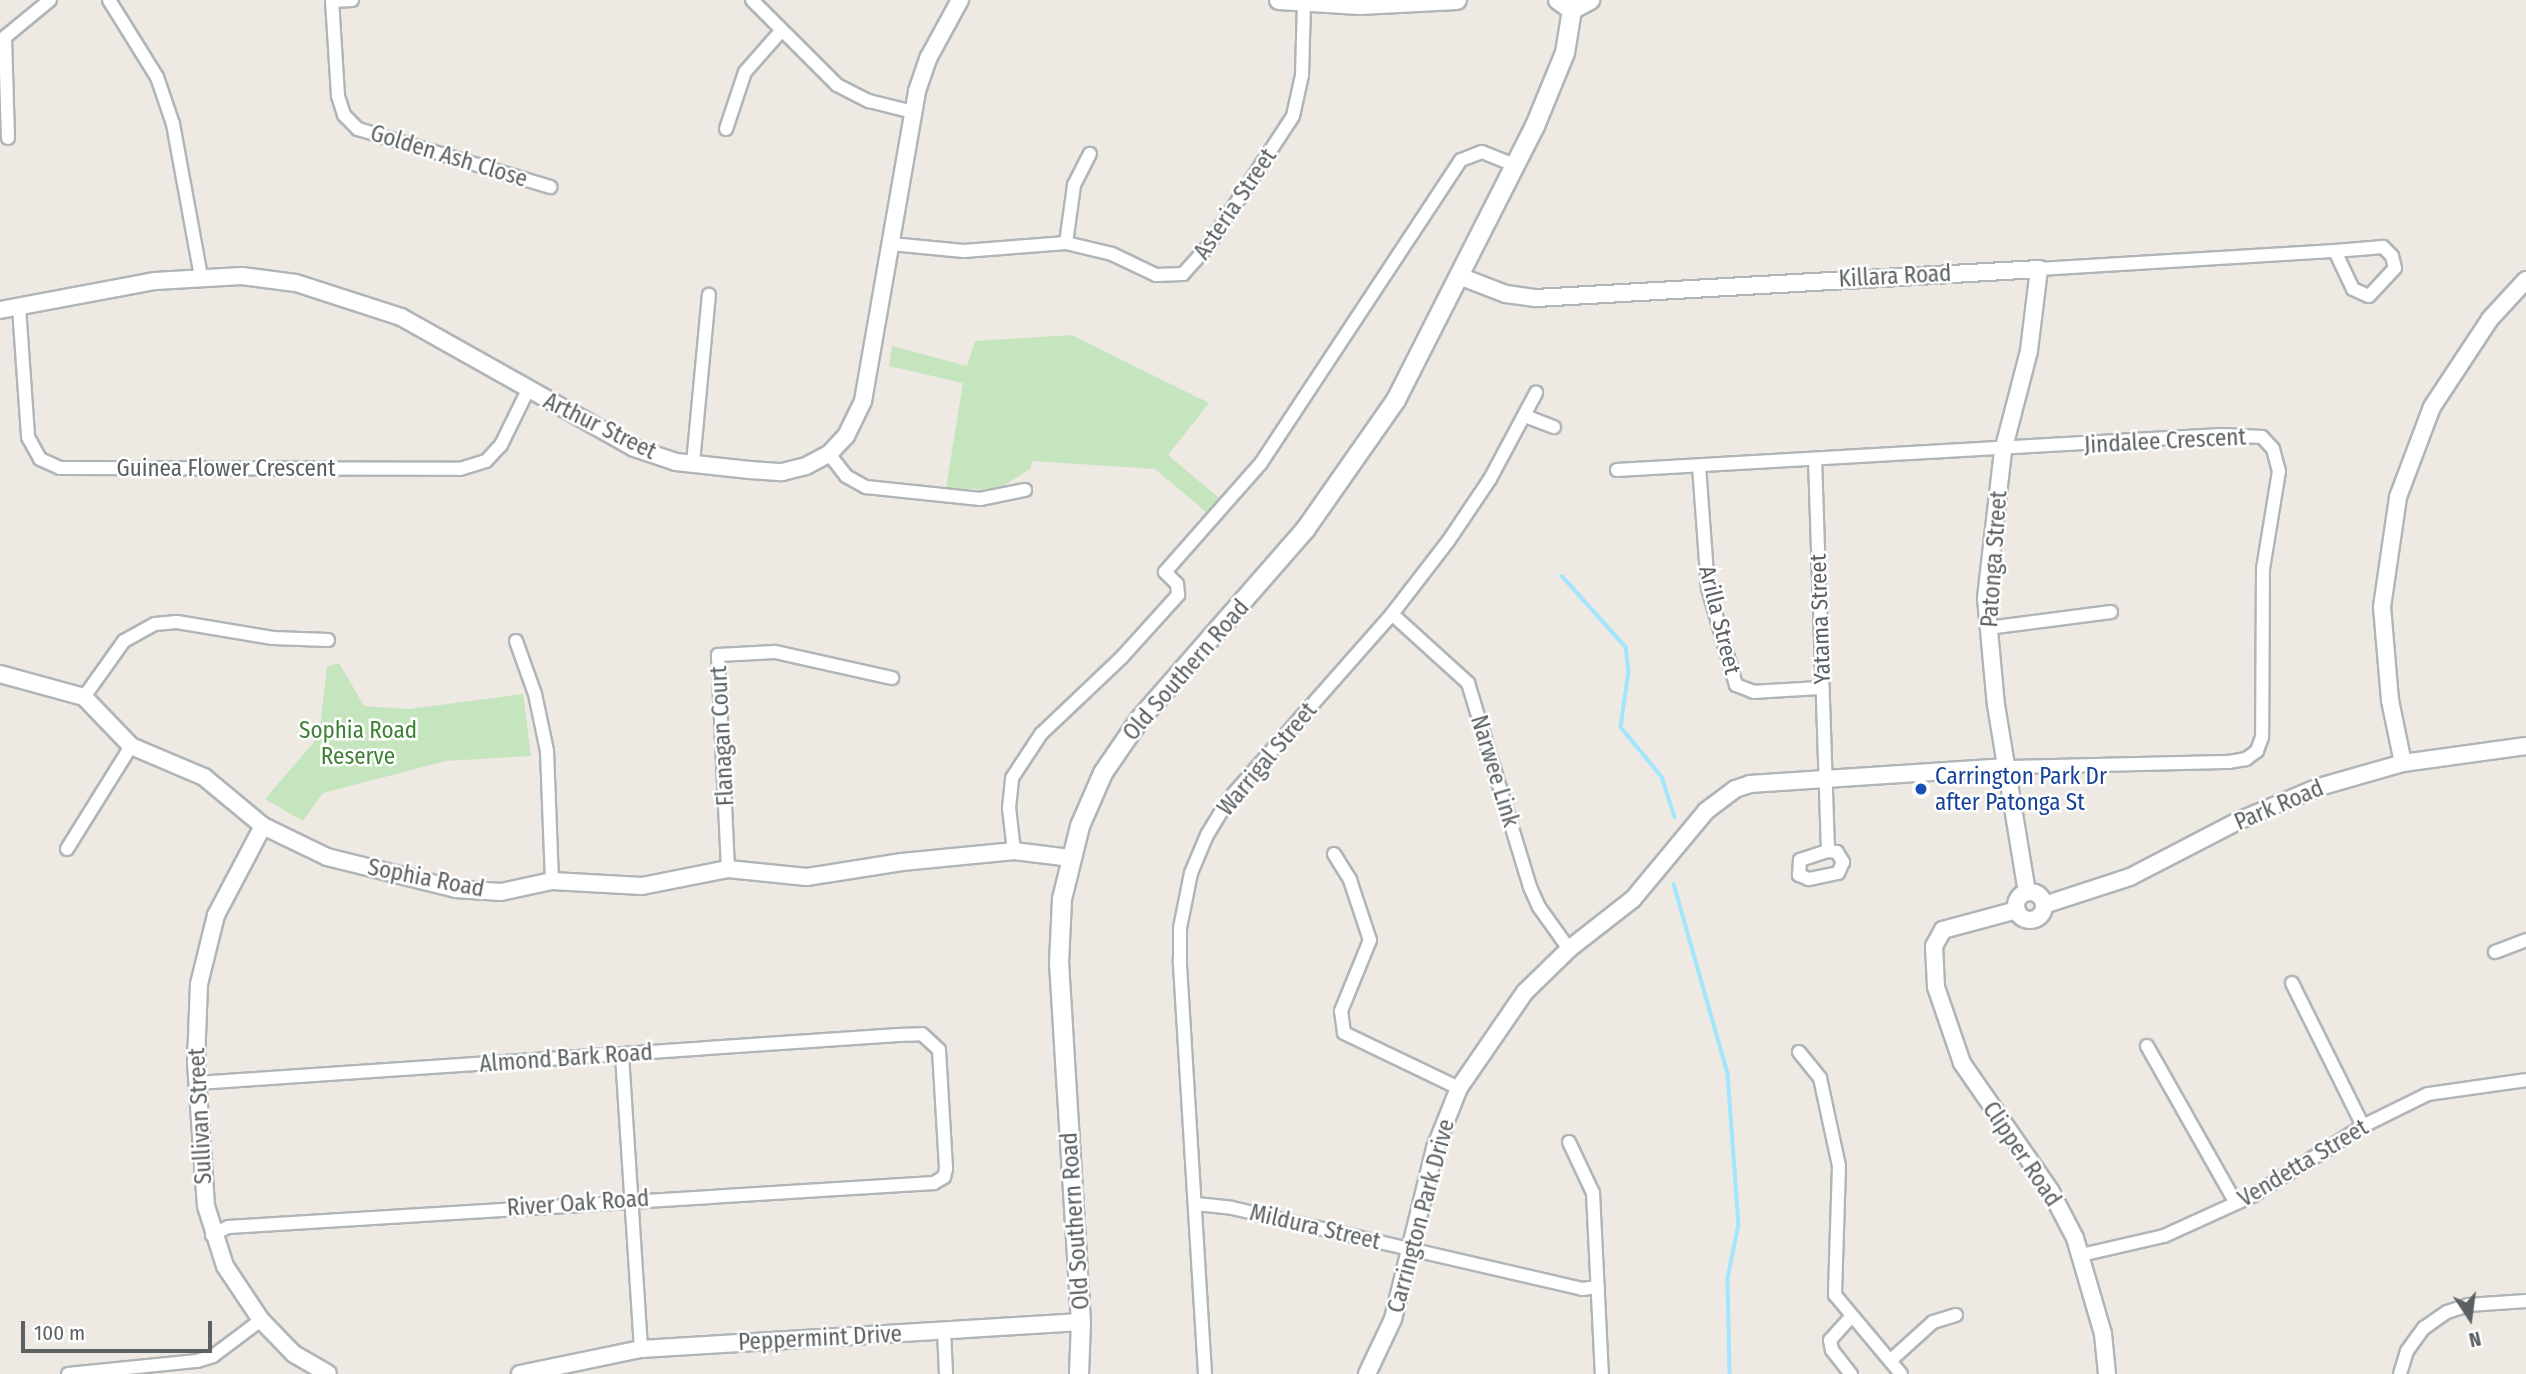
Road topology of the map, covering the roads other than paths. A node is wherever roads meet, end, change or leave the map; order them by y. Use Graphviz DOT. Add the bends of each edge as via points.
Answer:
graph roads {
  1 [pos="50,0"];
  2 [pos="108,0"];
  3 [pos="352,0"];
  4 [pos="752,0"];
  5 [pos="960,0"];
  6 [pos="1279,0"];
  7 [pos="1457,0"];
  8 [pos="1590,0"];
  9 [pos="332,1"];
  10 [pos="1304,2"];
  11 [pos="1565,5"];
  12 [pos="781,31"];
  13 [pos="913,112"];
  14 [pos="726,129"];
  15 [pos="8,138"];
  16 [pos="1090,154"];
  17 [pos="1516,166"];
  18 [pos="550,187"];
  19 [pos="1066,243"];
  20 [pos="891,244"];
  21 [pos="2334,251"];
  22 [pos="2039,269"];
  23 [pos="1459,275"];
  24 [pos="201,277"];
  25 [pos="2526,280"];
  26 [pos="709,295"];
  27 [pos="19,307"];
  28 [pos="0,310"];
  29 [pos="528,390"];
  30 [pos="1536,393"];
  31 [pos="1525,416"];
  32 [pos="1554,428"];
  33 [pos="2003,451"];
  34 [pos="829,454"];
  35 [pos="1815,459"];
  36 [pos="693,463"];
  37 [pos="1699,466"];
  38 [pos="1617,471"];
  39 [pos="1025,490"];
  40 [pos="2111,612"];
  41 [pos="1392,614"];
  42 [pos="1988,628"];
  43 [pos="328,640"];
  44 [pos="516,641"];
  45 [pos="0,674"];
  46 [pos="892,678"];
  47 [pos="1822,688"];
  48 [pos="84,697"];
  49 [pos="131,746"];
  50 [pos="2526,746"];
  51 [pos="2403,763"];
  52 [pos="2006,767"];
  53 [pos="1827,780"];
  54 [pos="263,826"];
  55 [pos="67,849"];
  56 [pos="1014,851"];
  57 [pos="1828,851"];
  58 [pos="1334,853"];
  59 [pos="1070,858"];
  60 [pos="728,869"];
  61 [pos="552,881"];
  62 [pos="2027,892"];
  63 [pos="2044,905"];
  64 [pos="2017,911"];
  65 [pos="2526,940"];
  66 [pos="1569,949"];
  67 [pos="2495,952"];
  68 [pos="2292,983"];
  69 [pos="2147,1046"];
  70 [pos="1799,1052"];
  71 [pos="622,1055"];
  72 [pos="2526,1080"];
  73 [pos="197,1083"];
  74 [pos="1459,1088"];
  75 [pos="2363,1126"];
  76 [pos="1569,1142"];
  77 [pos="944,1177"];
  78 [pos="631,1199"];
  79 [pos="2236,1203"];
  80 [pos="1196,1204"];
  81 [pos="212,1235"];
  82 [pos="1410,1250"];
  83 [pos="2081,1255"];
  84 [pos="1598,1287"];
  85 [pos="2526,1301"];
  86 [pos="1956,1315"];
  87 [pos="1850,1318"];
  88 [pos="261,1320"];
  89 [pos="1081,1322"];
  90 [pos="944,1331"];
  91 [pos="642,1349"];
  92 [pos="1891,1360"];
  93 [pos="557,1370"];
  94 [pos="68,1374"];
  95 [pos="327,1374"];
  96 [pos="507,1374"];
  97 [pos="513,1374"];
  98 [pos="520,1374"];
  99 [pos="946,1374"];
  100 [pos="1079,1374"];
  101 [pos="1092,1374"];
  102 [pos="1205,1374"];
  103 [pos="1367,1374"];
  104 [pos="1602,1374"];
  105 [pos="1851,1374"];
  106 [pos="1901,1374"];
  107 [pos="2107,1374"];
  108 [pos="2400,1374"];
  1 -- 15 [label="street" via="5,37"];
  2 -- 24 [label="street" via="157,76 173,124"];
  3 -- 9 [label="street"];
  4 -- 12 [label="street"];
  5 -- 13 [label="street" via="925,66"];
  6 -- 10 [label="main road"];
  7 -- 10 [label="main road"];
  8 -- 11 [label="main road"];
  9 -- 18 [label="street, Golden Ash Close" via="338,96 344,115 358,129"];
  10 -- 19 [label="street, Asteria Street" via="1302,75 1293,116 1191,268 1166,278 1099,250"];
  11 -- 17 [label="main road, Old Southern Road" via="1565,53"];
  12 -- 13 [label="street" via="846,91"];
  12 -- 14 [label="street" via="745,72"];
  13 -- 20 [label="street"];
  16 -- 19 [label="street" via="1074,185"];
  17 -- 23 [label="main road, Old Southern Road"];
  17 -- 56 [label="street" via="1482,152 1461,160 1261,463 1165,572 1177,584 1178,595 1122,657 1041,734 1012,778 1009,808"];
  19 -- 20 [label="street, Asteria Street" via="964,251"];
  20 -- 34 [label="street" via="863,401 846,436"];
  21 -- 21 [label="street, Killara Road" via="2383,247 2395,268 2369,296 2358,293"];
  21 -- 22 [label="street, Killara Road"];
  22 -- 23 [label="street, Killara Road" via="1536,298 1506,295"];
  22 -- 33 [label="street, Patonga Street" via="2029,351"];
  23 -- 59 [label="main road, Old Southern Road" via="1396,400 1350,470 1305,530 1159,695 1118,749 1093,793"];
  24 -- 27 [label="street, Arthur Street" via="125,285"];
  24 -- 29 [label="street, Arthur Street" via="296,283 351,297 447,341"];
  25 -- 51 [label="street" via="2490,319 2432,407 2398,497 2382,607 2390,700"];
  26 -- 36 [label="street"];
  27 -- 28 [label="street, Arthur Street"];
  27 -- 29 [label="street, Guinea Flower Crescent" via="28,437 40,459 60,468 460,469 486,461 501,445"];
  29 -- 36 [label="street, Arthur Street" via="634,448"];
  30 -- 31 [label="street, Warrigal Street"];
  31 -- 32 [label="street"];
  31 -- 41 [label="street, Warrigal Street" via="1477,500"];
  33 -- 35 [label="street, Jindalee Crescent"];
  33 -- 42 [label="street, Patonga Street" via="1991,533"];
  33 -- 52 [label="street, Jindalee Crescent" via="2253,435 2273,449 2279,471 2263,569 2262,737 2257,751 2229,762"];
  34 -- 36 [label="street, Arthur Street" via="782,472"];
  34 -- 39 [label="street" via="846,476 866,487 980,499"];
  35 -- 37 [label="street, Jindalee Crescent"];
  35 -- 47 [label="street, Yatama Street"];
  37 -- 38 [label="street, Jindalee Crescent"];
  37 -- 47 [label="street, Arilla Street" via="1708,588 1736,685 1754,692"];
  40 -- 42 [label="street"];
  41 -- 66 [label="street, Narwee Link" via="1468,683 1530,887"];
  41 -- 80 [label="street, Warrigal Street" via="1229,799 1191,873 1180,929 1180,960"];
  42 -- 52 [label="street, Patonga Street"];
  43 -- 48 [label="street" via="273,638 177,622 155,624 124,641"];
  44 -- 61 [label="street" via="545,740"];
  45 -- 48 [label="street"];
  46 -- 60 [label="street, Flanagan Court" via="775,652 718,655"];
  47 -- 53 [label="street, Yatama Street"];
  48 -- 49 [label="street, Sophia Road"];
  49 -- 54 [label="street, Sophia Road" via="204,777"];
  49 -- 55 [label="street"];
  50 -- 51 [label="street, Park Road"];
  51 -- 63 [label="street, Park Road" via="2287,799 2130,877"];
  52 -- 53 [label="street, Carrington Park Drive"];
  52 -- 62 [label="street, Patonga Street"];
  53 -- 57 [label="street, Yatama Street"];
  53 -- 66 [label="street, Carrington Park Drive" via="1768,782 1735,789 1688,830 1621,909"];
  54 -- 61 [label="street, Sophia Road" via="327,857 456,889 501,892"];
  54 -- 73 [label="street, Sullivan Street" via="221,905 206,951 196,1027"];
  56 -- 59 [label="street, Sophia Road"];
  56 -- 60 [label="street, Sophia Road" via="807,877"];
  58 -- 74 [label="street" via="1350,880 1370,940 1341,1011 1344,1033"];
  59 -- 89 [label="main road, Old Southern Road" via="1059,963"];
  60 -- 61 [label="street, Sophia Road" via="642,886"];
  62 -- 63 [label="street" via="2038,895"];
  62 -- 64 [label="street" via="2018,899"];
  63 -- 64 [label="street" via="2035,918 2024,918"];
  64 -- 83 [label="street, Clipper Road" via="1952,926 1937,937 1936,987 1955,1049 2050,1190"];
  65 -- 67 [label="street"];
  66 -- 74 [label="street, Carrington Park Drive" via="1509,1011"];
  68 -- 75 [label="street"];
  69 -- 79 [label="street"];
  70 -- 87 [label="street" via="1820,1078 1832,1120 1840,1217 1833,1279 1835,1295"];
  71 -- 73 [label="street, Almond Bark Road"];
  71 -- 77 [label="street, Almond Bark Road" via="922,1034 939,1050"];
  71 -- 78 [label="street"];
  72 -- 75 [label="street, Vendetta Street" via="2428,1094"];
  73 -- 81 [label="street, Sullivan Street"];
  74 -- 82 [label="street, Carrington Park Drive" via="1435,1148"];
  75 -- 79 [label="street, Vendetta Street"];
  76 -- 84 [label="street" via="1593,1193"];
  77 -- 78 [label="street, River Oak Road" via="934,1183"];
  78 -- 81 [label="street, River Oak Road" via="228,1227"];
  78 -- 91 [label="street"];
  79 -- 83 [label="street, Vendetta Street" via="2164,1236"];
  80 -- 82 [label="street, Mildura Street" via="1232,1208"];
  80 -- 102 [label="street, Warrigal Street"];
  81 -- 88 [label="street, Sullivan Street" via="225,1266"];
  82 -- 84 [label="street, Mildura Street" via="1582,1289"];
  82 -- 103 [label="street, Carrington Park Drive" via="1393,1319"];
  83 -- 107 [label="street, Clipper Road" via="2103,1334"];
  84 -- 104 [label="street"];
  85 -- 108 [label="street" via="2469,1305 2446,1312 2424,1328 2407,1351"];
  86 -- 92 [label="street" via="1933,1322"];
  87 -- 92 [label="street"];
  87 -- 105 [label="street" via="1830,1340 1832,1350"];
  88 -- 94 [label="street" via="213,1356 197,1361"];
  88 -- 95 [label="street, Sullivan Street" via="294,1354"];
  89 -- 90 [label="street, Peppermint Drive"];
  89 -- 100 [label="main road, Old Southern Road"];
  89 -- 101 [label="main road, Old Southern Road"];
  90 -- 91 [label="street, Peppermint Drive"];
  90 -- 99 [label="street"];
  91 -- 93 [label="street, Peppermint Drive"];
  92 -- 106 [label="street"];
  93 -- 98 [label="street, Peppermint Drive"];
  96 -- 97 [label="street"];
}
